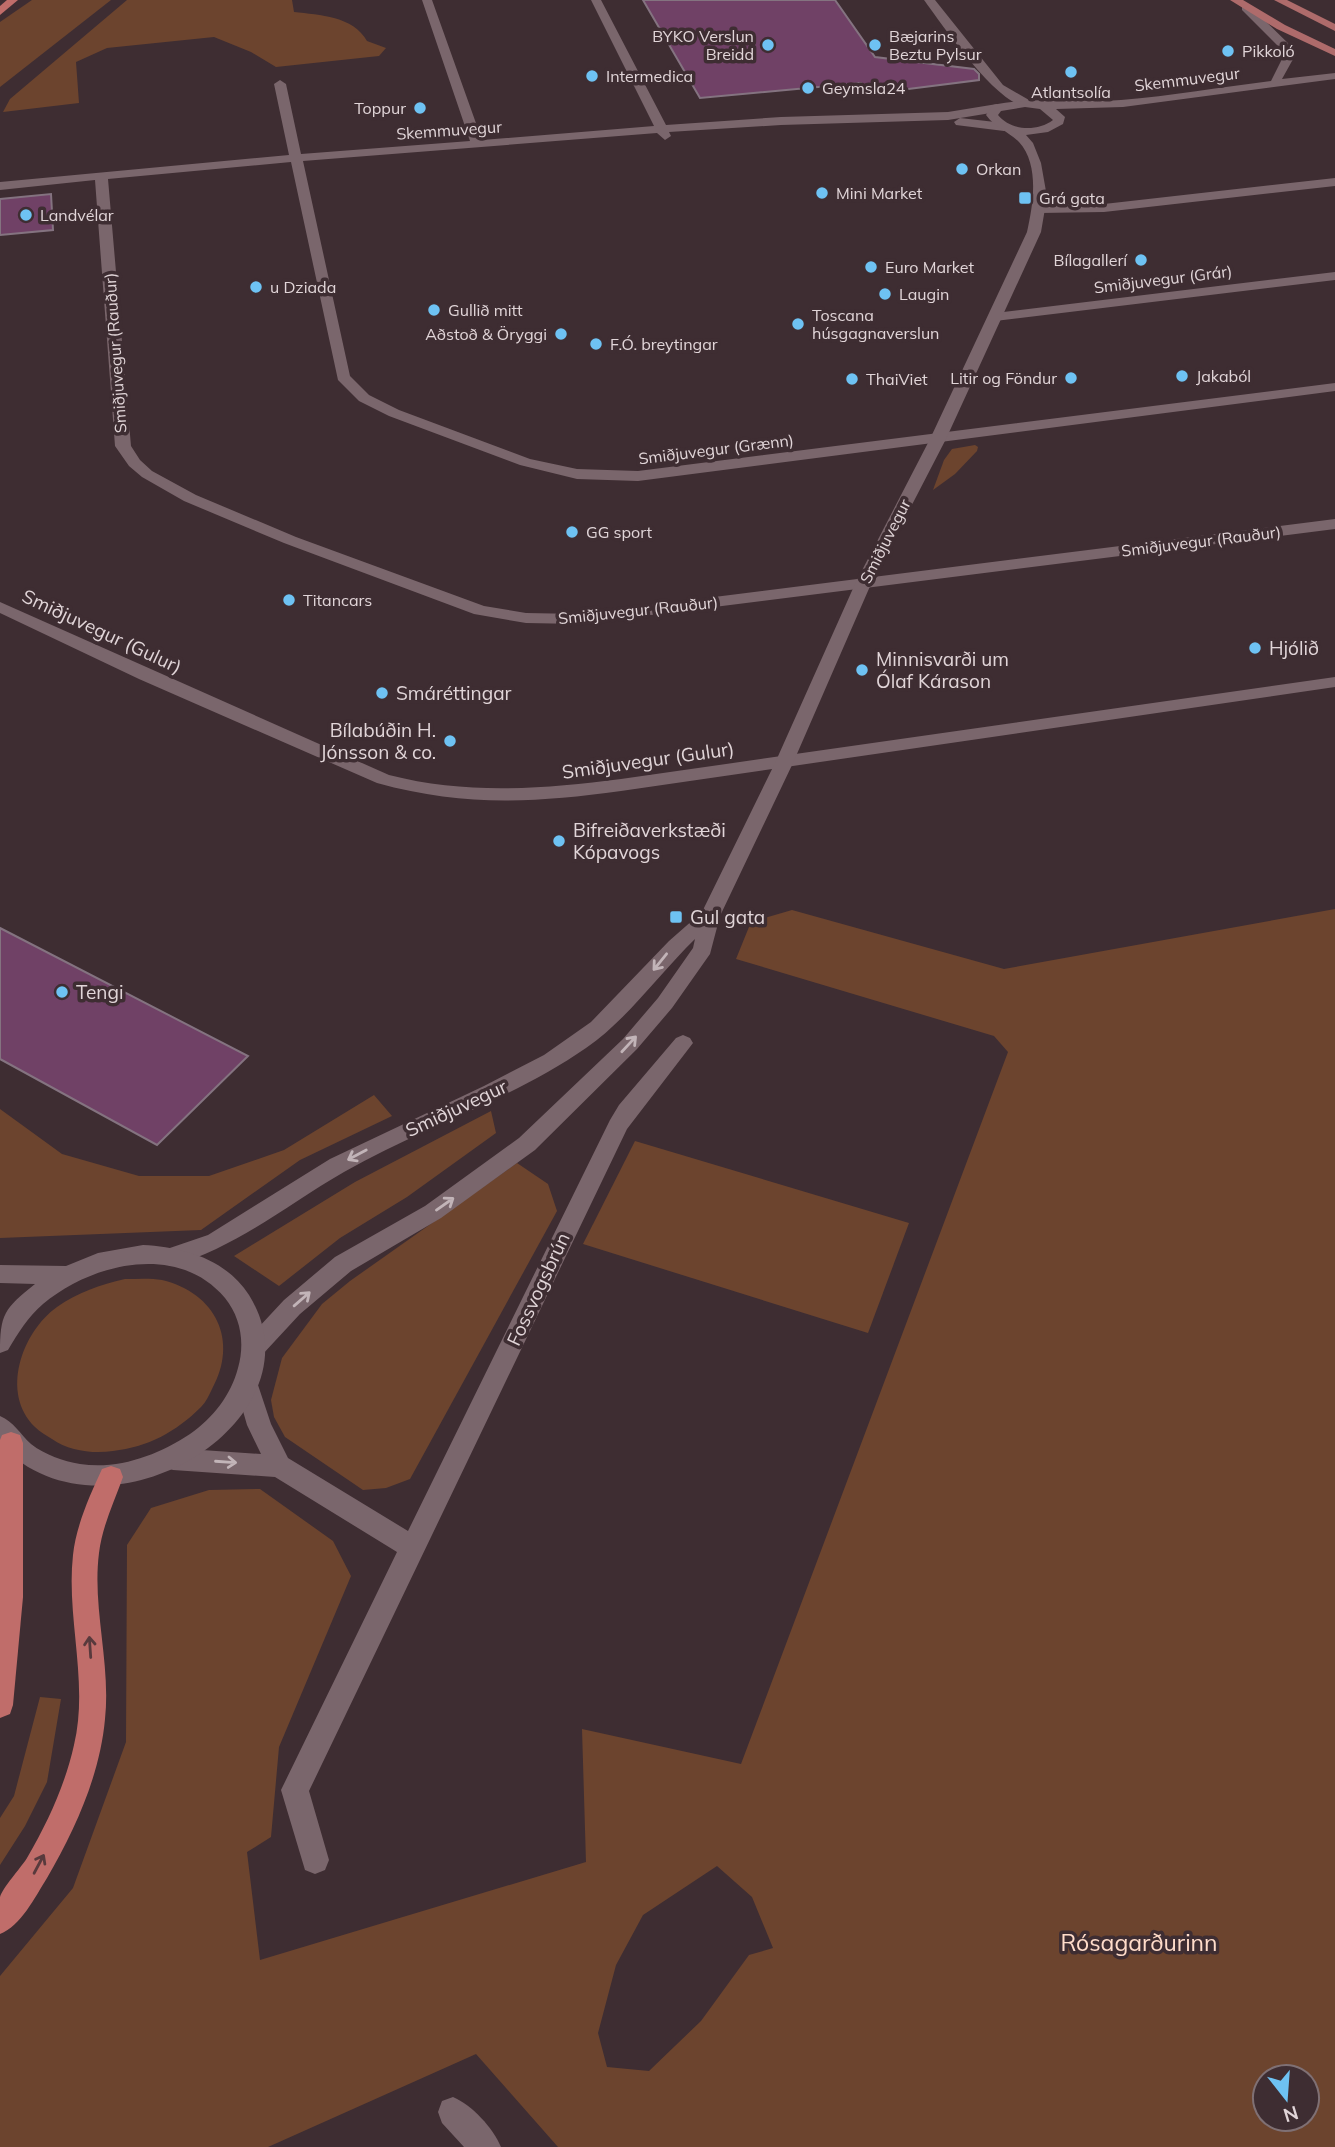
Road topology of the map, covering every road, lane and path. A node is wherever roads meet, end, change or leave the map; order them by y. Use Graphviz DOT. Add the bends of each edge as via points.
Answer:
graph roads {
  1 [pos="13,0"];
  2 [pos="427,0"];
  3 [pos="596,0"];
  4 [pos="929,0"];
  5 [pos="1234,0"];
  6 [pos="1279,0"];
  7 [pos="1246,8"];
  8 [pos="0,12"];
  9 [pos="1335,28"];
  10 [pos="1335,52"];
  11 [pos="1335,64"];
  12 [pos="1335,76"];
  13 [pos="1276,80"];
  14 [pos="280,84"];
  15 [pos="1256,86"];
  16 [pos="999,87"];
  17 [pos="1335,88"];
  18 [pos="1218,92"];
  19 [pos="1030,103"];
  20 [pos="1123,103"];
  21 [pos="1000,106"];
  22 [pos="902,118"];
  23 [pos="1051,127"];
  24 [pos="1007,128"];
  25 [pos="663,133"];
  26 [pos="477,144"];
  27 [pos="295,158"];
  28 [pos="1035,163"];
  29 [pos="101,176"];
  30 [pos="1335,182"];
  31 [pos="0,186"];
  32 [pos="1040,209"];
  33 [pos="1335,276"];
  34 [pos="995,317"];
  35 [pos="1335,387"];
  36 [pos="938,439"];
  37 [pos="1335,524"];
  38 [pos="863,584"];
  39 [pos="0,607"];
  40 [pos="1335,682"];
  41 [pos="783,763"];
  42 [pos="710,916"];
  43 [pos="683,1043"];
  44 [pos="172,1257"];
  45 [pos="0,1274"];
  46 [pos="66,1275"];
  47 [pos="0,1343"];
  48 [pos="254,1348"];
  49 [pos="247,1383"];
  50 [pos="5,1435"];
  51 [pos="173,1459"];
  52 [pos="279,1466"];
  53 [pos="111,1476"];
  54 [pos="413,1548"];
  55 [pos="0,1705"];
  56 [pos="315,1860"];
  57 [pos="0,1920"];
  58 [pos="453,2112"];
  59 [pos="485,2147"];
  1 -- 8 [label="highway"];
  2 -- 26 [label="street"];
  3 -- 25 [label="street"];
  4 -- 16 [label="street"];
  5 -- 7 [label="main road"];
  6 -- 9 [label="main road"];
  7 -- 10 [label="main road"];
  7 -- 13 [label="street" via="1291,52"];
  11 -- 13 [label="street, Skemmuvegur"];
  12 -- 15 [label="street, Skemmuvegur"];
  13 -- 15 [label="street, Skemmuvegur"];
  14 -- 27 [label="street, Smiðjuvegur (Grænn)"];
  15 -- 18 [label="street, Skemmuvegur"];
  16 -- 19 [label="street"];
  16 -- 21 [label="street"];
  17 -- 18 [label="street"];
  18 -- 20 [label="street, Skemmuvegur"];
  19 -- 20 [label="street, Skemmuvegur"];
  19 -- 21 [label="street, Skemmuvegur"];
  19 -- 23 [label="street" via="1056,113 1059,117"];
  20 -- 23 [label="street, Skemmuvegur"];
  21 -- 22 [label="street, Skemmuvegur" via="948,116"];
  21 -- 24 [label="street, Smiðjuvegur" via="993,119"];
  22 -- 24 [label="street, Skemmuvegur"];
  22 -- 25 [label="street, Skemmuvegur" via="781,121"];
  23 -- 24 [label="street, Skemmuvegur" via="1030,131"];
  23 -- 28 [label="street, Smiðjuvegur" via="1038,142"];
  24 -- 28 [label="street, Smiðjuvegur" via="1027,143"];
  25 -- 26 [label="street, Skemmuvegur"];
  26 -- 27 [label="street, Skemmuvegur"];
  27 -- 29 [label="street, Skemmuvegur"];
  27 -- 36 [label="street, Smiðjuvegur (Grænn)" via="344,377 364,398 394,413 541,467 597,476 638,476"];
  28 -- 32 [label="street, Smiðjuvegur"];
  29 -- 31 [label="street, Skemmuvegur"];
  29 -- 38 [label="street, Smiðjuvegur (Rauður)" via="122,446 147,474 190,498 459,603 526,618 579,619"];
  30 -- 32 [label="street" via="1104,208"];
  32 -- 34 [label="street, Smiðjuvegur"];
  33 -- 34 [label="street, Smiðjuvegur (Grár)"];
  34 -- 36 [label="street, Smiðjuvegur"];
  35 -- 36 [label="street, Smiðjuvegur (Grænn)"];
  36 -- 38 [label="street, Smiðjuvegur"];
  37 -- 38 [label="street, Smiðjuvegur (Rauður)"];
  38 -- 41 [label="street, Smiðjuvegur"];
  39 -- 41 [label="street, Smiðjuvegur (Gulur)" via="145,675 410,788 492,798 534,796"];
  40 -- 41 [label="street, Smiðjuvegur (Gulur)"];
  41 -- 42 [label="street, Smiðjuvegur"];
  42 -- 44 [label="street, Smiðjuvegur, one-way" via="683,936 613,1016 540,1067 348,1160 220,1240"];
  48 -- 42 [label="street, Smiðjuvegur, one-way" via="292,1307 343,1264 433,1212 554,1120 665,1003 703,949"];
  43 -- 54 [label="street, Fossvogsbrún" via="618,1126"];
  44 -- 46 [label="street" via="119,1257"];
  44 -- 48 [label="street" via="215,1274 232,1288 252,1326"];
  45 -- 46 [label="street"];
  46 -- 47 [label="street" via="21,1310"];
  48 -- 49 [label="street"];
  49 -- 51 [label="street" via="230,1412 205,1438"];
  49 -- 52 [label="street" via="259,1425"];
  50 -- 53 [label="street" via="37,1463 72,1475"];
  50 -- 55 [label="highway" via="10,1597"];
  51 -- 52 [label="street, one-way"];
  51 -- 53 [label="street"];
  52 -- 54 [label="street"];
  57 -- 53 [label="highway, one-way" via="56,1831 85,1752 92,1707 87,1551"];
  54 -- 56 [label="street, Fossvogsbrún" via="295,1790"];
  58 -- 59 [label="street"];
}
